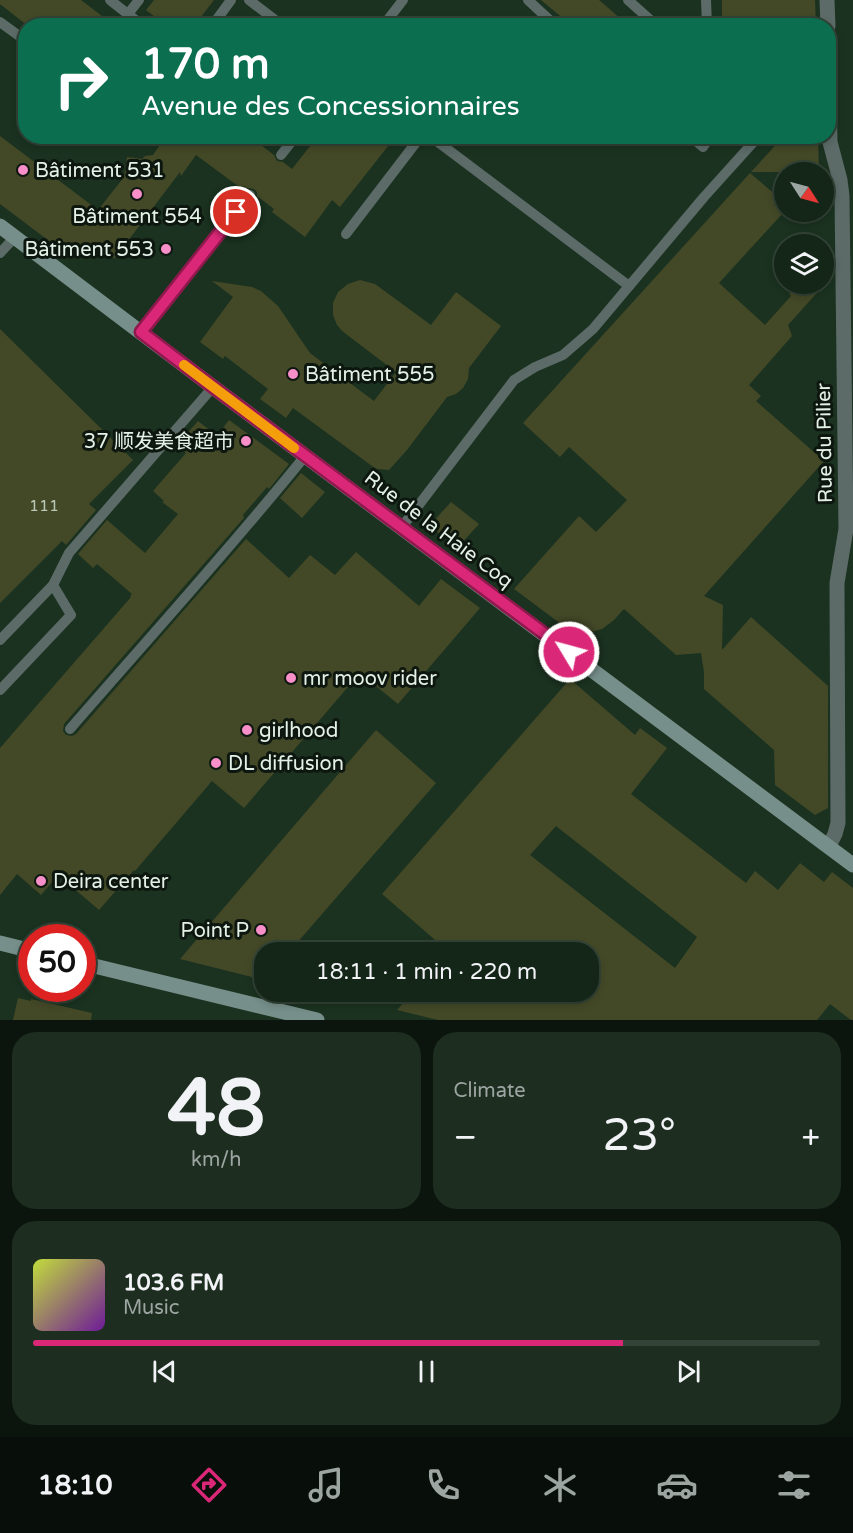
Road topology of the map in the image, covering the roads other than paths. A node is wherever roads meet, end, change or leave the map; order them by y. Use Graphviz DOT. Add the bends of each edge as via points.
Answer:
graph roads {
  1 [pos="110,0"];
  2 [pos="139,0"];
  3 [pos="231,0"];
  4 [pos="249,0"];
  5 [pos="403,0"];
  6 [pos="528,0"];
  7 [pos="628,0"];
  8 [pos="706,0"];
  9 [pos="827,0"];
  10 [pos="128,14"];
  11 [pos="133,18"];
  12 [pos="218,18"];
  13 [pos="273,18"];
  14 [pos="389,18"];
  15 [pos="547,18"];
  16 [pos="648,18"];
  17 [pos="707,18"];
  18 [pos="828,18"];
  19 [pos="0,22"];
  20 [pos="18,35"];
  21 [pos="290,144"];
  22 [pos="416,144"];
  23 [pos="441,144"];
  24 [pos="752,144"];
  25 [pos="831,144"];
  26 [pos="281,155"];
  27 [pos="250,195"];
  28 [pos="0,226"];
  29 [pos="346,234"];
  30 [pos="15,237"];
  31 [pos="0,253"];
  32 [pos="629,286"];
  33 [pos="141,332"];
  34 [pos="213,387"];
  35 [pos="305,456"];
  36 [pos="402,527"];
  37 [pos="53,585"];
  38 [pos="0,640"];
  39 [pos="0,690"];
  40 [pos="70,729"];
  41 [pos="829,846"];
  42 [pos="853,865"];
  43 [pos="0,943"];
  44 [pos="18,948"];
  45 [pos="96,966"];
  46 [pos="317,1020"];
  1 -- 10 [label="lane"];
  2 -- 10 [label="lane"];
  3 -- 12 [label="lane"];
  4 -- 13 [label="lane"];
  5 -- 14 [label="lane"];
  6 -- 15 [label="lane"];
  7 -- 16 [label="lane"];
  8 -- 17 [label="lane"];
  9 -- 18 [label="street"];
  10 -- 11 [label="lane"];
  19 -- 20 [label="lane"];
  21 -- 26 [label="lane"];
  22 -- 29 [label="lane"];
  23 -- 32 [label="lane"];
  24 -- 32 [label="lane"];
  25 -- 41 [label="street, Rue du Pilier" via="842,196 846,529 837,583 838,823"];
  27 -- 33 [label="lane"];
  28 -- 30 [label="main road, Rue de la Haie Coq"];
  30 -- 31 [label="lane"];
  30 -- 33 [label="main road, Rue de la Haie Coq"];
  32 -- 36 [label="lane" via="593,329 563,355 514,380"];
  33 -- 34 [label="main road, Rue de la Haie Coq"];
  34 -- 35 [label="main road, Rue de la Haie Coq"];
  34 -- 37 [label="lane" via="69,553"];
  35 -- 36 [label="main road, Rue de la Haie Coq"];
  35 -- 40 [label="lane"];
  36 -- 41 [label="main road, Rue de la Haie Coq"];
  37 -- 38 [label="lane"];
  37 -- 39 [label="lane" via="71,615"];
  41 -- 42 [label="main road, Rue de la Haie Coq"];
  43 -- 44 [label="main road"];
  45 -- 46 [label="main road"];
}
